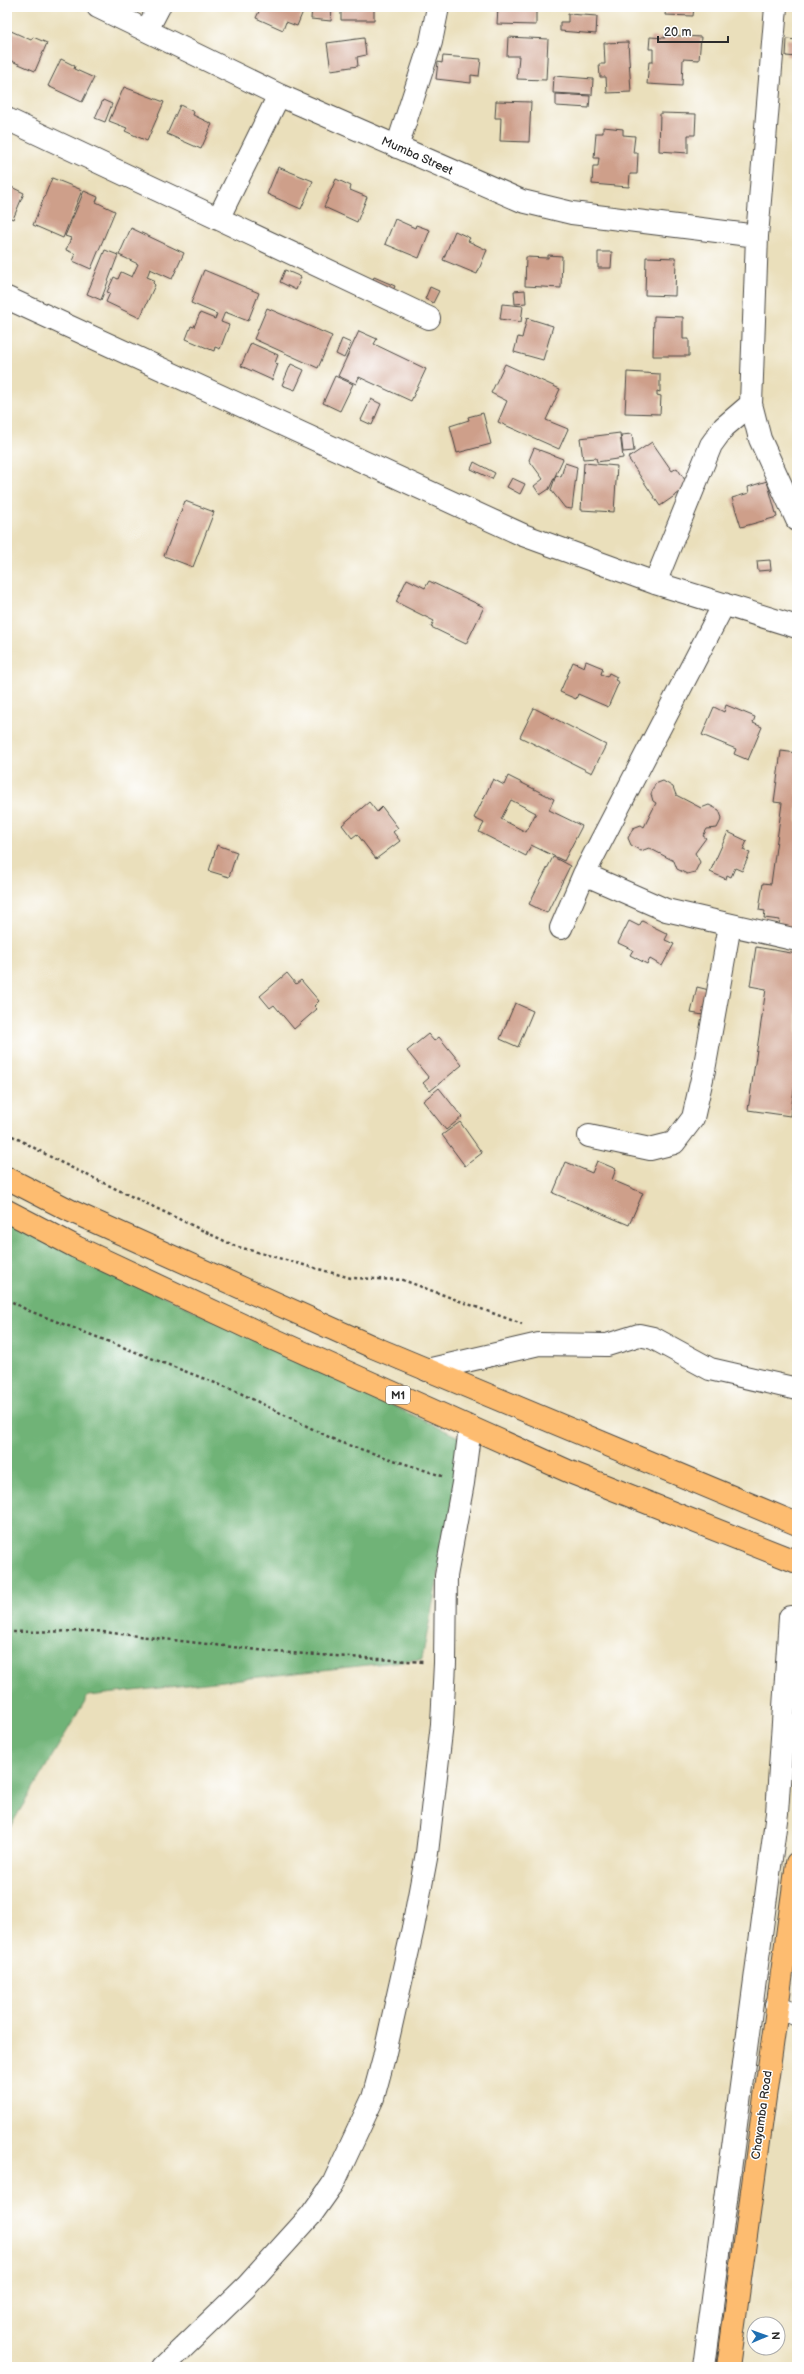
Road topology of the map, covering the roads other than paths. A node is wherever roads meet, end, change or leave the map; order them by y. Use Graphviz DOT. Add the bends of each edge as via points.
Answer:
graph roads {
  1 [pos="98,7"];
  2 [pos="159,7"];
  3 [pos="438,7"];
  4 [pos="776,7"];
  5 [pos="147,30"];
  6 [pos="279,95"];
  7 [pos="7,119"];
  8 [pos="397,147"];
  9 [pos="218,219"];
  10 [pos="757,236"];
  11 [pos="7,298"];
  12 [pos="429,318"];
  13 [pos="751,404"];
  14 [pos="797,520"];
  15 [pos="655,583"];
  16 [pos="724,604"];
  17 [pos="797,627"];
  18 [pos="584,874"];
  19 [pos="730,925"];
  20 [pos="561,928"];
  21 [pos="797,940"];
  22 [pos="589,1136"];
  23 [pos="7,1178"];
  24 [pos="7,1211"];
  25 [pos="427,1370"];
  26 [pos="797,1389"];
  27 [pos="470,1428"];
  28 [pos="797,1524"];
  29 [pos="797,1562"];
  30 [pos="790,1617"];
  31 [pos="797,1863"];
  32 [pos="776,2005"];
  33 [pos="797,2015"];
  34 [pos="163,2367"];
  35 [pos="704,2367"];
  36 [pos="728,2367"];
  1 -- 5 [label="street, Mumba Street"];
  2 -- 5 [label="street"];
  3 -- 8 [label="street" via="431,42"];
  4 -- 10 [label="street"];
  5 -- 6 [label="street, Mumba Street"];
  6 -- 8 [label="street, Mumba Street"];
  6 -- 9 [label="street"];
  7 -- 9 [label="street"];
  8 -- 10 [label="street, Mumba Street" via="498,192 546,208 596,217"];
  9 -- 12 [label="street"];
  10 -- 13 [label="street"];
  11 -- 15 [label="street" via="523,535"];
  13 -- 14 [label="street" via="760,439"];
  13 -- 15 [label="street" via="724,427 711,445"];
  15 -- 16 [label="street"];
  16 -- 17 [label="street"];
  16 -- 18 [label="street"];
  18 -- 19 [label="street" via="666,910"];
  18 -- 20 [label="street"];
  19 -- 21 [label="street"];
  19 -- 22 [label="street" via="693,1118 674,1143 650,1149"];
  23 -- 25 [label="main road" via="71,1211"];
  24 -- 27 [label="main road, M1" via="76,1247 253,1330"];
  25 -- 26 [label="street" via="539,1344 607,1345 639,1335 653,1338 710,1369"];
  25 -- 28 [label="main road"];
  27 -- 29 [label="main road, M1" via="570,1472"];
  27 -- 34 [label="street" via="446,1576 445,1663 437,1776 427,1853 413,1928 373,2098 333,2184 311,2215 246,2287"];
  30 -- 35 [label="street" via="777,1813"];
  31 -- 32 [label="main road, Chayamba Road"];
  32 -- 33 [label="street"];
  32 -- 36 [label="main road, Chayamba Road"];
}
